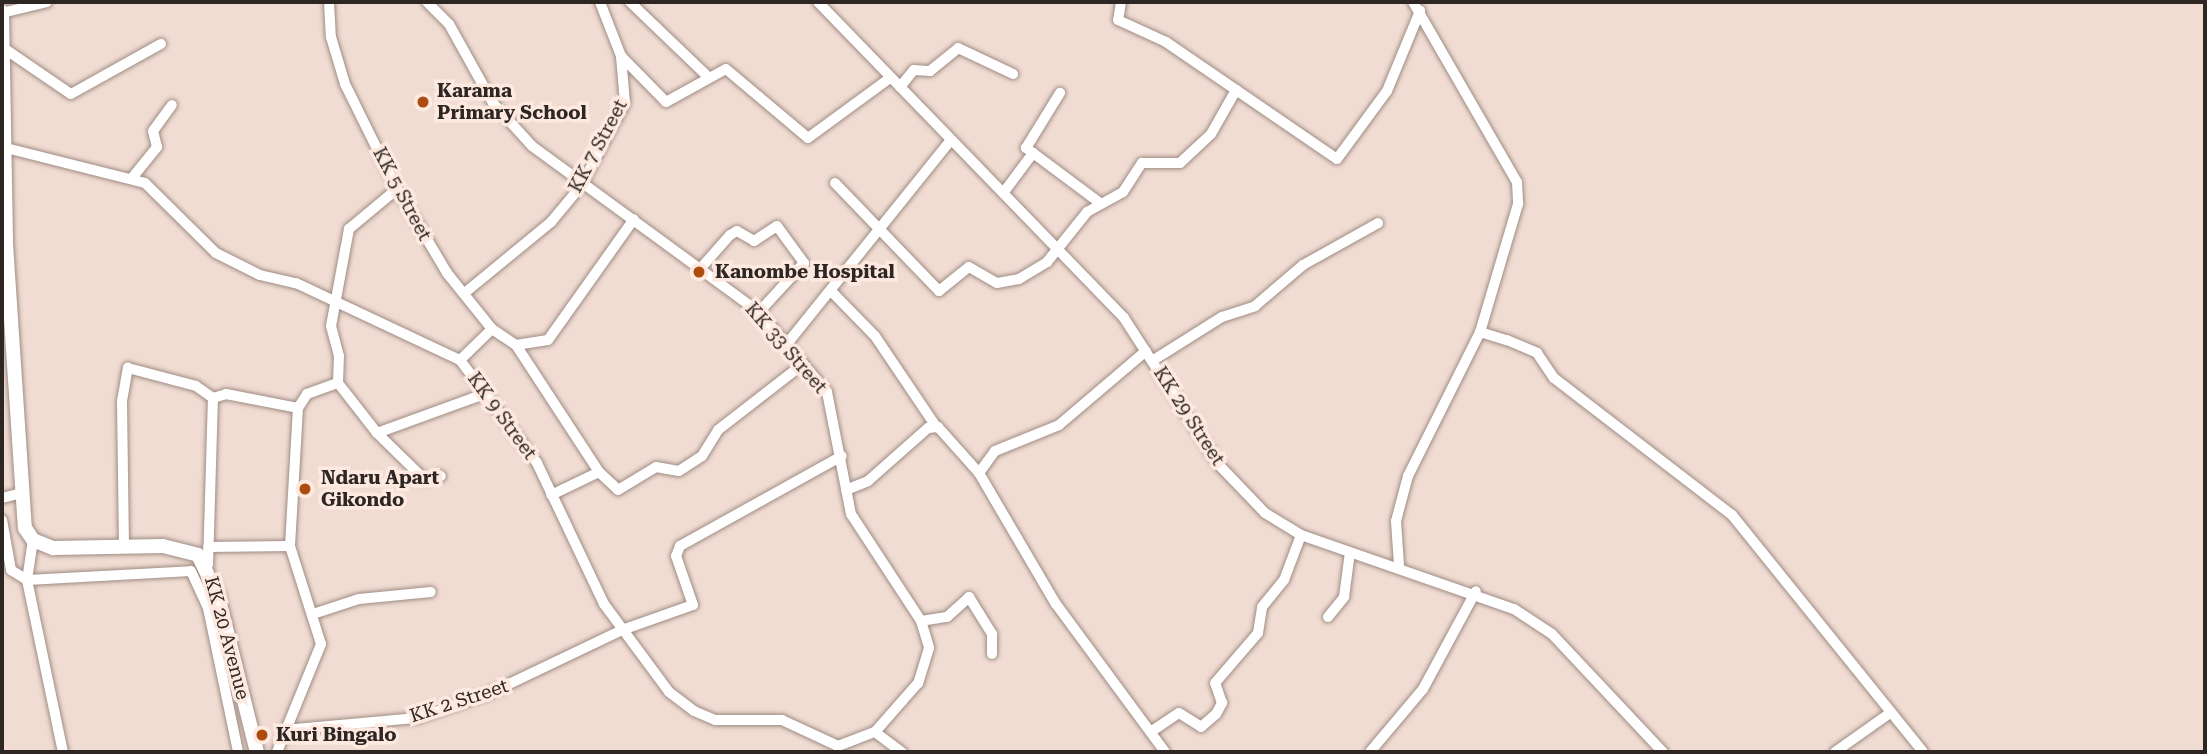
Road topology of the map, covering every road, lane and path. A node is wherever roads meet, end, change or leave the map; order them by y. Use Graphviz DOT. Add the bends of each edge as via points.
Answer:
graph roads {
  1 [pos="47,2"];
  2 [pos="329,2"];
  3 [pos="427,2"];
  4 [pos="630,2"];
  5 [pos="818,2"];
  6 [pos="1121,2"];
  7 [pos="1413,2"];
  8 [pos="603,3"];
  9 [pos="1420,11"];
  10 [pos="2,13"];
  11 [pos="161,44"];
  12 [pos="2,47"];
  13 [pos="621,56"];
  14 [pos="1013,74"];
  15 [pos="706,75"];
  16 [pos="890,78"];
  17 [pos="900,87"];
  18 [pos="1236,90"];
  19 [pos="1060,93"];
  20 [pos="172,105"];
  21 [pos="951,140"];
  22 [pos="6,148"];
  23 [pos="1033,153"];
  24 [pos="132,178"];
  25 [pos="835,183"];
  26 [pos="581,186"];
  27 [pos="397,190"];
  28 [pos="1004,192"];
  29 [pos="1100,203"];
  30 [pos="634,219"];
  31 [pos="1378,223"];
  32 [pos="877,230"];
  33 [pos="4,244"];
  34 [pos="1060,247"];
  35 [pos="700,270"];
  36 [pos="6,290"];
  37 [pos="467,291"];
  38 [pos="833,293"];
  39 [pos="336,303"];
  40 [pos="759,312"];
  41 [pos="492,330"];
  42 [pos="1480,332"];
  43 [pos="516,345"];
  44 [pos="786,345"];
  45 [pos="1149,356"];
  46 [pos="460,360"];
  47 [pos="803,364"];
  48 [pos="338,383"];
  49 [pos="487,393"];
  50 [pos="213,398"];
  51 [pos="298,408"];
  52 [pos="935,425"];
  53 [pos="377,433"];
  54 [pos="842,456"];
  55 [pos="599,472"];
  56 [pos="979,473"];
  57 [pos="441,476"];
  58 [pos="846,490"];
  59 [pos="18,494"];
  60 [pos="551,495"];
  61 [pos="2,498"];
  62 [pos="2,520"];
  63 [pos="1301,535"];
  64 [pos="33,540"];
  65 [pos="124,546"];
  66 [pos="290,546"];
  67 [pos="208,547"];
  68 [pos="1350,552"];
  69 [pos="208,565"];
  70 [pos="1399,565"];
  71 [pos="27,580"];
  72 [pos="1476,591"];
  73 [pos="431,592"];
  74 [pos="316,613"];
  75 [pos="1328,617"];
  76 [pos="921,621"];
  77 [pos="622,630"];
  78 [pos="992,654"];
  79 [pos="1890,713"];
  80 [pos="284,730"];
  81 [pos="1152,731"];
  82 [pos="875,733"];
  83 [pos="62,752"];
  84 [pos="238,752"];
  85 [pos="257,752"];
  86 [pos="277,752"];
  87 [pos="902,752"];
  88 [pos="1165,752"];
  89 [pos="1370,752"];
  90 [pos="1663,752"];
  91 [pos="1835,752"];
  92 [pos="1923,752"];
  1 -- 10 [label="street"];
  2 -- 27 [label="street, KK 5 Street" via="331,37 345,84"];
  3 -- 26 [label="street, KK 33 Street" via="449,24 493,103 540,153"];
  4 -- 15 [label="street"];
  5 -- 16 [label="street, KK 29 Street"];
  6 -- 18 [label="street" via="1118,20 1166,42"];
  7 -- 9 [label="street"];
  8 -- 13 [label="street, KK 7 Street"];
  9 -- 18 [label="street" via="1387,91 1337,159"];
  9 -- 42 [label="street" via="1471,111 1517,182 1518,204"];
  10 -- 12 [label="main road"];
  11 -- 12 [label="street" via="71,94"];
  12 -- 22 [label="main road"];
  13 -- 15 [label="street" via="666,102"];
  13 -- 26 [label="street, KK 7 Street" via="625,103"];
  14 -- 17 [label="street" via="958,48 930,71 914,69"];
  15 -- 16 [label="street" via="726,69 808,138"];
  16 -- 17 [label="street, KK 29 Street"];
  17 -- 21 [label="street, KK 29 Street"];
  18 -- 29 [label="street" via="1211,134 1180,163 1146,160 1123,192"];
  19 -- 23 [label="street" via="1026,148"];
  20 -- 24 [label="street" via="153,131 157,148"];
  21 -- 28 [label="street, KK 29 Street"];
  21 -- 32 [label="street"];
  22 -- 24 [label="street, KK 9 Street"];
  22 -- 33 [label="main road"];
  23 -- 28 [label="street"];
  23 -- 29 [label="street"];
  24 -- 39 [label="street, KK 9 Street" via="167,200 216,253"];
  25 -- 32 [label="street"];
  26 -- 30 [label="street, KK 33 Street" via="598,190"];
  26 -- 37 [label="street, KK 7 Street" via="551,222"];
  27 -- 37 [label="street, KK 5 Street" via="446,273"];
  27 -- 39 [label="street" via="349,229"];
  28 -- 34 [label="street, KK 29 Street"];
  29 -- 34 [label="street"];
  30 -- 35 [label="street, KK 33 Street"];
  30 -- 43 [label="street" via="548,340"];
  31 -- 45 [label="street" via="1303,265 1255,306 1222,317"];
  32 -- 34 [label="street" via="939,291 969,267 997,283 1028,276"];
  32 -- 38 [label="street"];
  33 -- 36 [label="main road"];
  34 -- 45 [label="street, KK 29 Street"];
  35 -- 40 [label="street, KK 33 Street"];
  35 -- 40 [label="street" via="737,231 754,242 777,226 804,263"];
  36 -- 59 [label="main road"];
  37 -- 41 [label="street, KK 5 Street"];
  38 -- 44 [label="street"];
  38 -- 52 [label="street" via="875,336"];
  39 -- 46 [label="street, KK 9 Street"];
  39 -- 48 [label="street" via="331,326 340,356"];
  40 -- 44 [label="street, KK 33 Street"];
  41 -- 43 [label="street"];
  41 -- 46 [label="street"];
  42 -- 70 [label="street" via="1408,476 1396,521"];
  42 -- 79 [label="street" via="1537,352 1554,378 1732,515"];
  43 -- 55 [label="street"];
  44 -- 47 [label="street, KK 33 Street"];
  45 -- 56 [label="street" via="1059,425 995,452"];
  45 -- 63 [label="street, KK 29 Street" via="1219,465 1265,513"];
  46 -- 49 [label="street, KK 9 Street"];
  47 -- 54 [label="street, KK 33 Street" via="827,392"];
  47 -- 55 [label="street" via="718,430 702,456 679,471 656,467 618,490"];
  48 -- 51 [label="street" via="307,394"];
  48 -- 53 [label="street"];
  49 -- 53 [label="street"];
  49 -- 60 [label="street, KK 9 Street" via="537,463"];
  50 -- 51 [label="street" via="226,394"];
  50 -- 65 [label="street" via="135,366 126,370"];
  50 -- 67 [label="street"];
  51 -- 66 [label="street"];
  52 -- 56 [label="street"];
  52 -- 58 [label="street" via="880,473"];
  53 -- 57 [label="street" via="424,479"];
  54 -- 58 [label="street, KK 33 Street"];
  54 -- 77 [label="street, KK 2 Street" via="680,546 676,556 695,602"];
  55 -- 60 [label="street"];
  56 -- 81 [label="street" via="1056,604"];
  58 -- 76 [label="street, KK 33 Street" via="862,534"];
  59 -- 61 [label="street"];
  59 -- 64 [label="main road"];
  60 -- 77 [label="street, KK 9 Street" via="582,567"];
  62 -- 71 [label="street" via="11,569"];
  63 -- 68 [label="street, KK 29 Street"];
  63 -- 81 [label="street" via="1284,580 1262,607 1258,633 1215,683 1222,703 1216,714 1201,727 1179,713"];
  64 -- 65 [label="main road, KK 20 Avenue" via="53,548"];
  64 -- 71 [label="street"];
  65 -- 69 [label="main road, KK 20 Avenue" via="184,549"];
  66 -- 67 [label="street"];
  66 -- 74 [label="street"];
  67 -- 69 [label="street"];
  68 -- 70 [label="street, KK 29 Street"];
  68 -- 75 [label="street" via="1344,597"];
  69 -- 85 [label="main road, KK 20 Avenue"];
  70 -- 72 [label="street, KK 29 Street"];
  71 -- 83 [label="street"];
  71 -- 84 [label="street" via="191,571 208,608"];
  72 -- 89 [label="street" via="1423,689"];
  72 -- 90 [label="street, KK 29 Street" via="1552,634"];
  73 -- 74 [label="street" via="359,599"];
  74 -- 80 [label="street" via="321,644"];
  76 -- 78 [label="street" via="947,617 969,597 995,643"];
  76 -- 82 [label="street, KK 33 Street" via="929,648 918,683"];
  77 -- 80 [label="street, KK 2 Street" via="518,682 417,718"];
  77 -- 82 [label="street, KK 9 Street" via="668,692 715,720 782,720 838,746"];
  79 -- 91 [label="street"];
  79 -- 92 [label="street"];
  80 -- 86 [label="street"];
  81 -- 88 [label="street"];
  82 -- 87 [label="street"];
}
